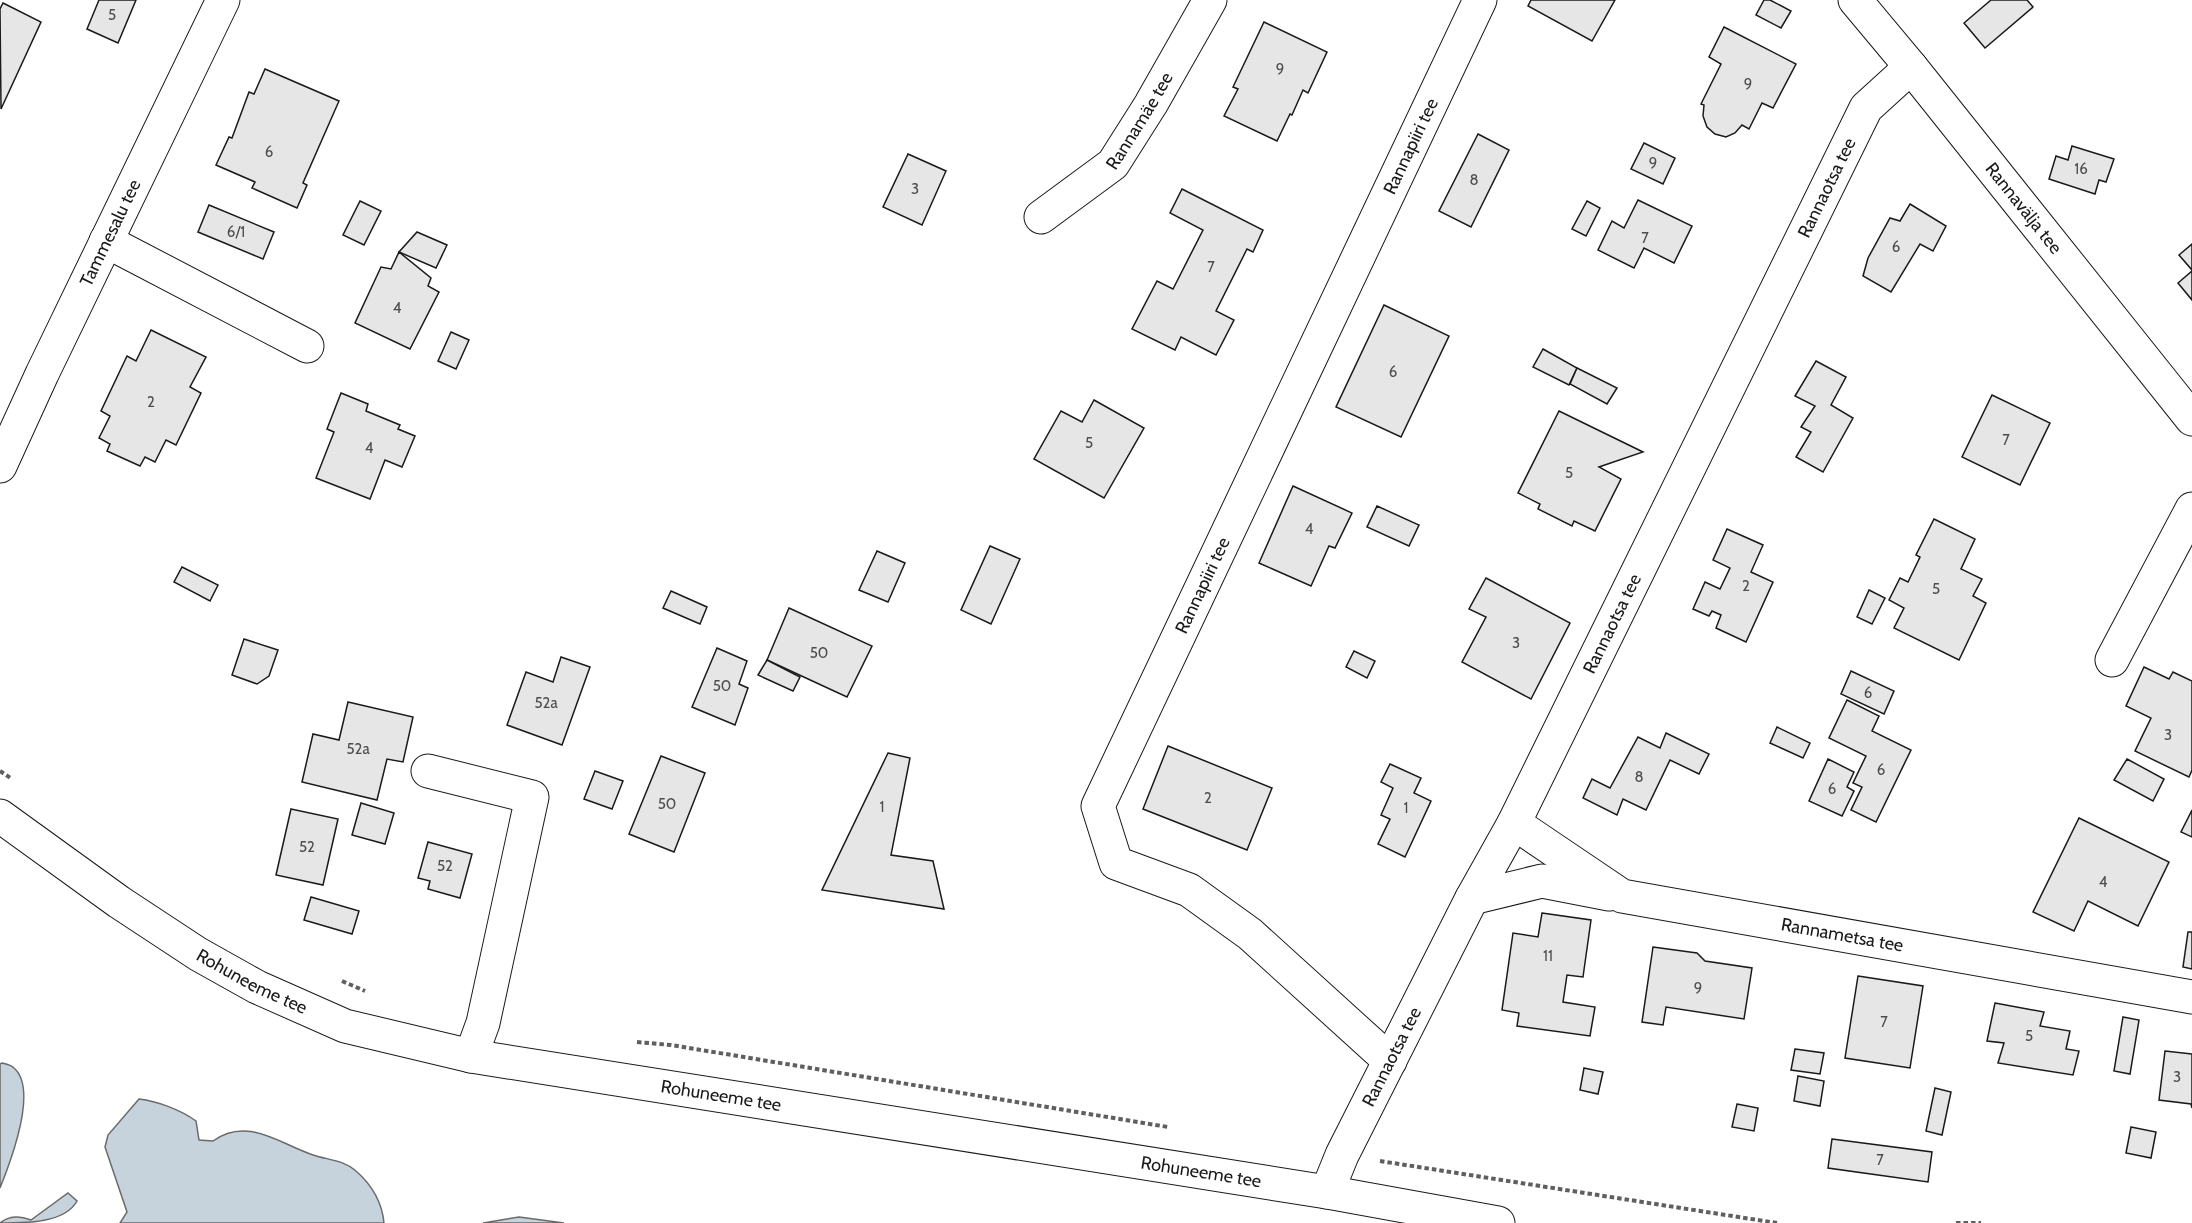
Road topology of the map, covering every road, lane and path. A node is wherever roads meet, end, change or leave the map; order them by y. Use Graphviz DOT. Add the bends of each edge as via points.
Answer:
graph roads {
  1 [pos="223,0"];
  2 [pos="1210,0"];
  3 [pos="1480,0"];
  4 [pos="1855,0"];
  5 [pos="1911,67"];
  6 [pos="1041,217"];
  7 [pos="106,241"];
  8 [pos="307,346"];
  9 [pos="2192,419"];
  10 [pos="0,466"];
  11 [pos="2192,509"];
  12 [pos="2112,660"];
  13 [pos="0,771"];
  14 [pos="428,771"];
  15 [pos="18,784"];
  16 [pos="0,816"];
  17 [pos="1514,823"];
  18 [pos="1622,896"];
  19 [pos="1472,898"];
  20 [pos="337,979"];
  21 [pos="370,992"];
  22 [pos="2192,997"];
  23 [pos="636,1042"];
  24 [pos="471,1056"];
  25 [pos="1390,1061"];
  26 [pos="1177,1128"];
  27 [pos="1342,1155"];
  28 [pos="1327,1192"];
  29 [pos="1498,1223"];
  30 [pos="1777,1223"];
  31 [pos="1956,1223"];
  32 [pos="1981,1223"];
  1 -- 7 [label="street, Tammesalu tee"];
  2 -- 6 [label="street, Rannamäe tee" via="1113,164"];
  3 -- 25 [label="street, Rannapiiri tee" via="1098,806 1116,862 1189,890 1242,928"];
  4 -- 5 [label="street, Rannavälja tee"];
  5 -- 9 [label="street, Rannavälja tee"];
  5 -- 17 [label="street, Rannaotsa tee" via="1866,108"];
  7 -- 8 [label="street"];
  7 -- 10 [label="street, Tammesalu tee"];
  11 -- 12 [label="street"];
  13 -- 15 [label="path"];
  14 -- 24 [label="street" via="532,796 483,1023"];
  16 -- 24 [label="street, Rohuneeme tee" via="188,948 257,987 345,1026"];
  17 -- 18 [label="street, Rannametsa tee"];
  17 -- 19 [label="street, Rannaotsa tee"];
  18 -- 19 [label="street" via="1542,881"];
  18 -- 22 [label="street, Rannametsa tee"];
  19 -- 25 [label="street, Rannaotsa tee"];
  20 -- 21 [label="path"];
  23 -- 26 [label="path"];
  24 -- 28 [label="street, Rohuneeme tee"];
  25 -- 27 [label="street, Rannaotsa tee"];
  27 -- 28 [label="street, Rannaotsa tee"];
  27 -- 30 [label="path"];
  28 -- 29 [label="street, Rohuneeme tee"];
  31 -- 32 [label="path"];
}
